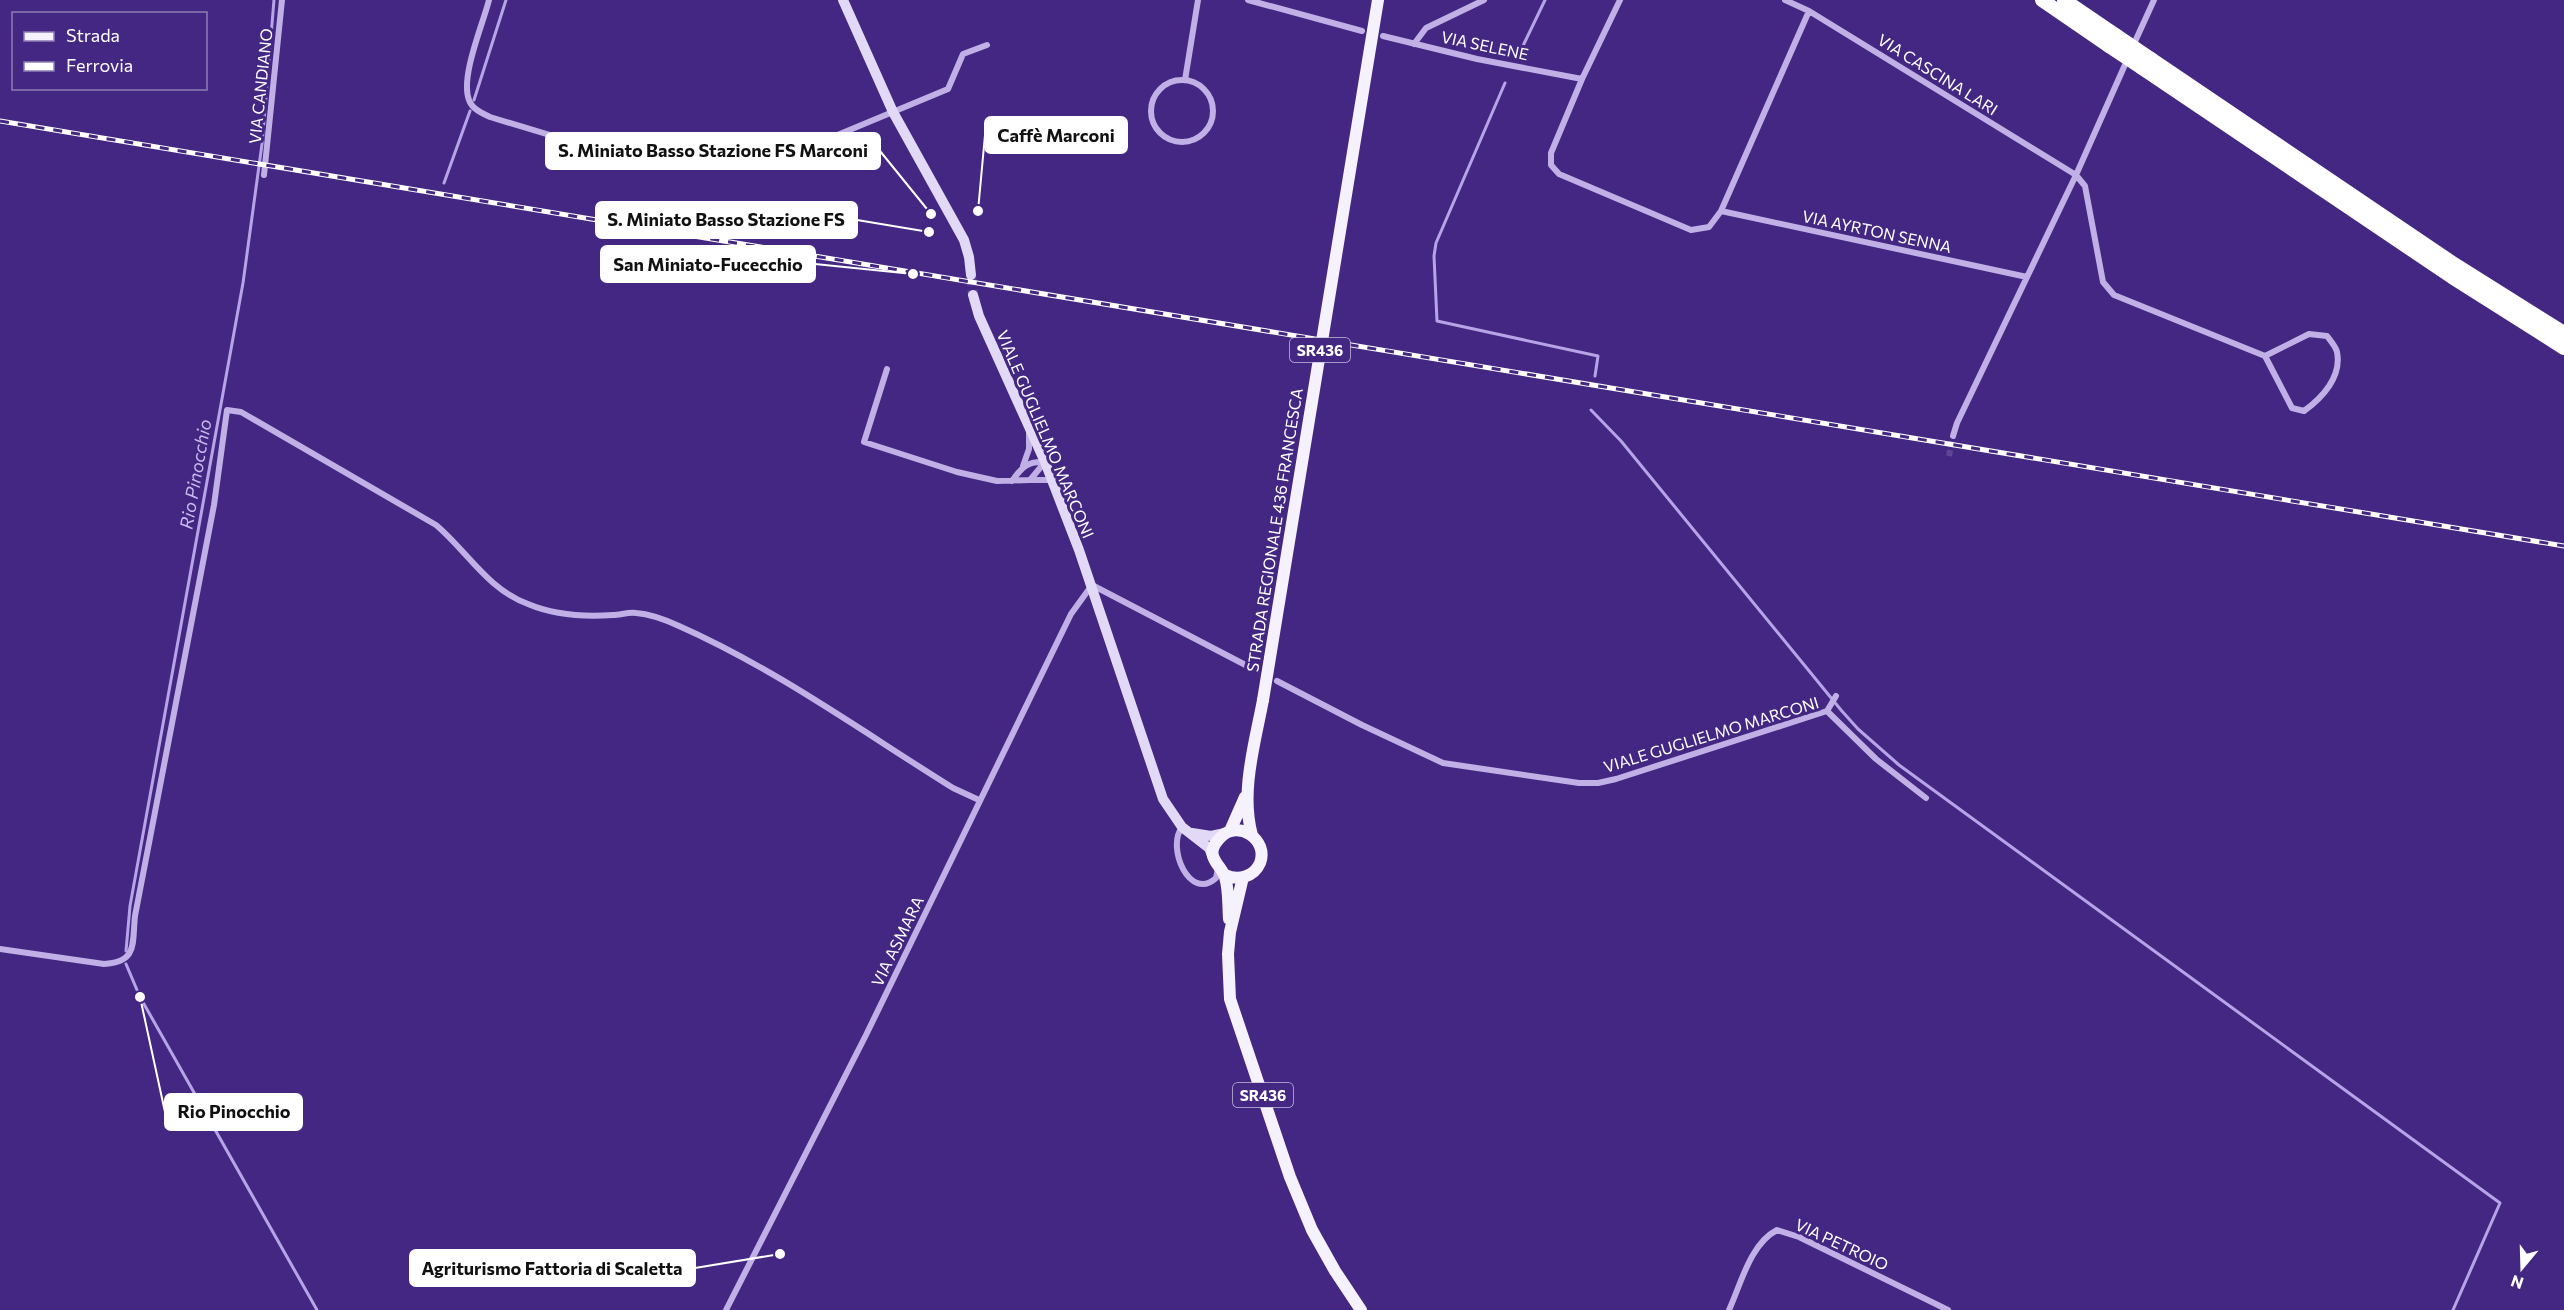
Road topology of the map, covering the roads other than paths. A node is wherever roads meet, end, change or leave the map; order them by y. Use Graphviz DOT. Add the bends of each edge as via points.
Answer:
graph roads {
  1 [pos="282,0"];
  2 [pos="489,0"];
  3 [pos="843,0"];
  4 [pos="1198,0"];
  5 [pos="1248,0"];
  6 [pos="1378,0"];
  7 [pos="1484,0"];
  8 [pos="1620,0"];
  9 [pos="1785,0"];
  10 [pos="2042,0"];
  11 [pos="2064,0"];
  12 [pos="2154,0"];
  13 [pos="1809,11"];
  14 [pos="1362,31"];
  15 [pos="1383,36"];
  16 [pos="2113,41"];
  17 [pos="1414,44"];
  18 [pos="987,45"];
  19 [pos="2146,63"];
  20 [pos="1582,79"];
  21 [pos="1185,80"];
  22 [pos="893,112"];
  23 [pos="264,175"];
  24 [pos="2076,175"];
  25 [pos="1720,211"];
  26 [pos="971,275"];
  27 [pos="2027,277"];
  28 [pos="973,295"];
  29 [pos="2564,333"];
  30 [pos="2564,348"];
  31 [pos="2265,356"];
  32 [pos="887,369"];
  33 [pos="1029,427"];
  34 [pos="1953,436"];
  35 [pos="1045,462"];
  36 [pos="1023,466"];
  37 [pos="1030,480"];
  38 [pos="1052,480"];
  39 [pos="1012,481"];
  40 [pos="1092,585"];
  41 [pos="1257,671"];
  42 [pos="1277,681"];
  43 [pos="1836,696"];
  44 [pos="1829,708"];
  45 [pos="1249,782"];
  46 [pos="1926,798"];
  47 [pos="979,800"];
  48 [pos="1184,829"];
  49 [pos="1228,832"];
  50 [pos="1252,835"];
  51 [pos="1219,867"];
  52 [pos="1243,877"];
  53 [pos="1230,932"];
  54 [pos="0,949"];
  55 [pos="726,1310"];
  56 [pos="1361,1310"];
  57 [pos="1729,1310"];
  58 [pos="1948,1310"];
  1 -- 23 [label="street, VIA CANDIANO"];
  2 -- 22 [label="street" via="467,79 472,105 490,117 590,148 651,163 775,161"];
  3 -- 22 [label="street"];
  4 -- 21 [label="street"];
  5 -- 14 [label="street"];
  6 -- 45 [label="main road, STRADA REGIONALE 436 FRANCESCA / SR436, bridge"];
  7 -- 17 [label="street" via="1426,28"];
  8 -- 20 [label="street"];
  9 -- 13 [label="street, VIA CASCINA LARI"];
  10 -- 16 [label="highway"];
  11 -- 16 [label="highway"];
  12 -- 24 [label="street"];
  13 -- 24 [label="street, VIA CASCINA LARI"];
  13 -- 25 [label="street"];
  15 -- 17 [label="street, VIA SELENE"];
  16 -- 19 [label="highway, bridge"];
  17 -- 20 [label="street, VIA SELENE"];
  18 -- 22 [label="street" via="963,54 948,89"];
  19 -- 29 [label="highway"];
  19 -- 30 [label="highway" via="2461,283"];
  20 -- 25 [label="street" via="1551,153 1551,165 1559,174 1691,230 1709,227"];
  21 -- 21 [label="street" via="1165,84 1157,92 1151,112 1158,131 1177,142 1187,142 1204,133 1213,115 1203,88"];
  22 -- 26 [label="street" via="964,240"];
  24 -- 27 [label="street"];
  24 -- 31 [label="street" via="2085,186 2103,282 2114,295"];
  25 -- 27 [label="street, VIA AYRTON SENNA"];
  27 -- 34 [label="street"];
  28 -- 33 [label="street, VIALE GUGLIELMO MARCONI"];
  31 -- 31 [label="street" via="2309,334 2326,336 2337,351 2335,374 2323,397 2304,411 2292,408"];
  32 -- 39 [label="street" via="864,442 957,472"];
  33 -- 35 [label="street, VIALE GUGLIELMO MARCONI"];
  33 -- 36 [label="street" via="1029,449"];
  35 -- 36 [label="street" via="1031,461"];
  35 -- 37 [label="street"];
  35 -- 38 [label="street, VIALE GUGLIELMO MARCONI"];
  36 -- 39 [label="street"];
  37 -- 38 [label="street"];
  37 -- 39 [label="street"];
  38 -- 40 [label="street, VIALE GUGLIELMO MARCONI"];
  40 -- 41 [label="street"];
  40 -- 47 [label="street, VIA ASMARA" via="1071,614"];
  40 -- 48 [label="street, VIALE GUGLIELMO MARCONI" via="1163,800"];
  42 -- 44 [label="street, VIALE GUGLIELMO MARCONI" via="1443,763 1588,784"];
  43 -- 44 [label="street"];
  44 -- 46 [label="street, VIALE GUGLIELMO MARCONI" via="1876,759"];
  45 -- 49 [label="main road, STRADA REGIONALE 436 FRANCESCA / SR436"];
  45 -- 50 [label="main road, STRADA REGIONALE 436 FRANCESCA / SR436"];
  47 -- 54 [label="street" via="953,788 773,674 676,624 634,613 586,616 526,604 486,578 436,525 240,412 227,410 214,505 130,955 121,963 104,964"];
  47 -- 55 [label="street, VIA ASMARA"];
  48 -- 49 [label="street" via="1211,836"];
  48 -- 51 [label="street, VIALE GUGLIELMO MARCONI" via="1209,848"];
  48 -- 51 [label="street" via="1175,848 1190,878 1208,883 1216,878"];
  49 -- 50 [label="main road" via="1242,830"];
  49 -- 51 [label="main road, STRADA REGIONALE 436 FRANCESCA / SR436" via="1215,844"];
  50 -- 52 [label="main road, STRADA REGIONALE 436 FRANCESCA / SR436" via="1260,846 1261,859 1255,871"];
  51 -- 52 [label="main road" via="1234,878"];
  51 -- 53 [label="main road, STRADA REGIONALE 436 FRANCESCA / SR436"];
  52 -- 53 [label="main road, STRADA REGIONALE 436 FRANCESCA / SR436"];
  53 -- 56 [label="main road, STRADA REGIONALE 436 FRANCESCA / SR436" via="1230,999 1290,1177 1323,1251"];
  57 -- 58 [label="street, VIA PETROIO" via="1758,1246 1776,1230 1799,1237"];
}
